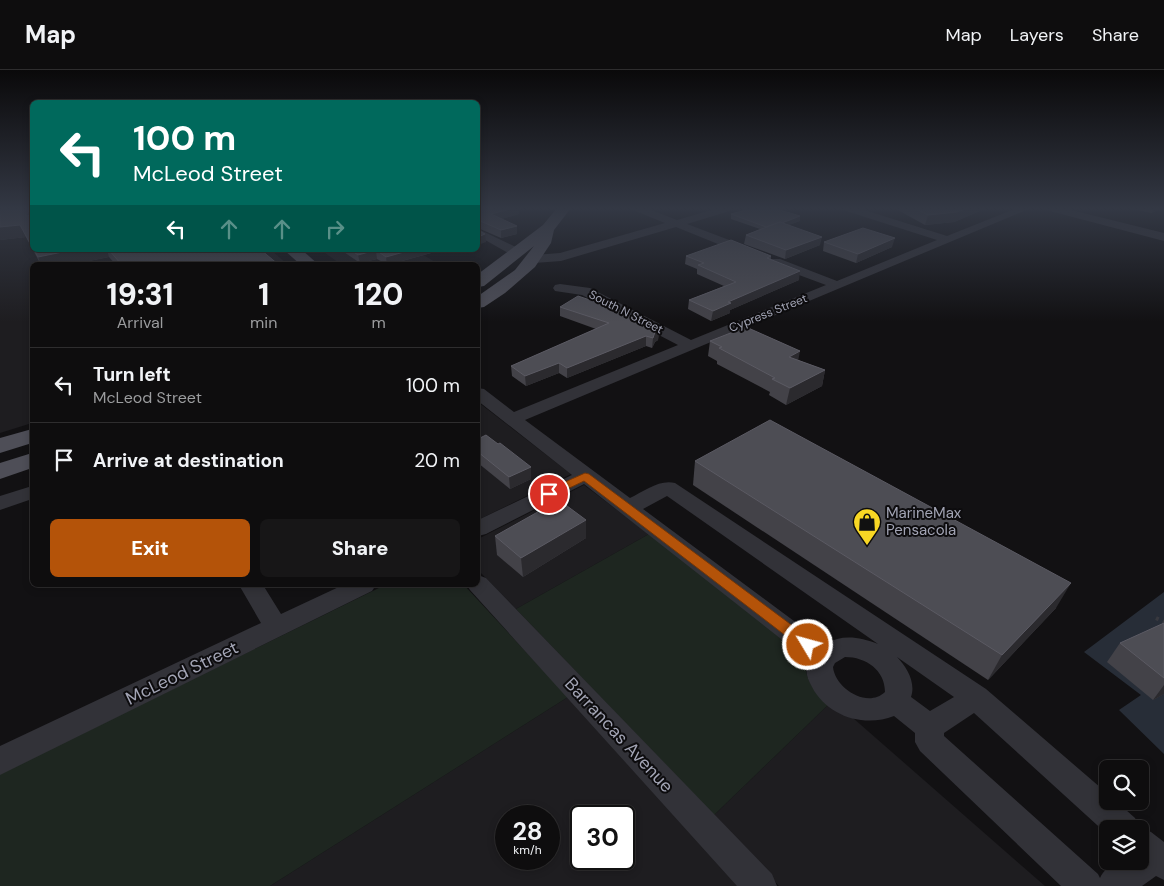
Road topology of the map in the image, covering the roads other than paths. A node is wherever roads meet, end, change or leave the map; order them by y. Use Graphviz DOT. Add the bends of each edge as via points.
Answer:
graph roads {
  1 [pos="505,246"];
  2 [pos="524,246"];
  3 [pos="542,246"];
  4 [pos="599,246"];
  5 [pos="730,246"];
  6 [pos="933,246"];
  7 [pos="295,252"];
  8 [pos="516,252"];
  9 [pos="534,258"];
  10 [pos="308,262"];
  11 [pos="480,280"];
  12 [pos="837,285"];
  13 [pos="560,288"];
  14 [pos="480,301"];
  15 [pos="690,345"];
  16 [pos="480,395"];
  17 [pos="511,419"];
  18 [pos="30,437"];
  19 [pos="0,446"];
  20 [pos="30,461"];
  21 [pos="0,471"];
  22 [pos="585,476"];
  23 [pos="30,493"];
  24 [pos="0,503"];
  25 [pos="628,508"];
  26 [pos="480,528"];
  27 [pos="480,586"];
  28 [pos="252,587"];
  29 [pos="360,587"];
  30 [pos="277,628"];
  31 [pos="823,657"];
  32 [pos="976,697"];
  33 [pos="895,701"];
  34 [pos="928,726"];
  35 [pos="0,761"];
  36 [pos="1114,820"];
  37 [pos="1153,854"];
  38 [pos="760,886"];
  39 [pos="1086,886"];
  40 [pos="1113,886"];
  1 -- 8 [label="street"];
  2 -- 8 [label="main road"];
  3 -- 9 [label="main road"];
  4 -- 9 [label="street" via="561,257"];
  5 -- 12 [label="street"];
  6 -- 12 [label="street, Cypress Street"];
  7 -- 10 [label="main road"];
  8 -- 11 [label="main road"];
  9 -- 14 [label="main road" via="502,287"];
  12 -- 15 [label="street, Cypress Street"];
  13 -- 15 [label="street, South N Street" via="584,291 603,299"];
  15 -- 17 [label="street, Cypress Street"];
  16 -- 17 [label="street"];
  17 -- 22 [label="street"];
  18 -- 19 [label="main road"];
  20 -- 21 [label="main road"];
  22 -- 25 [label="street"];
  22 -- 26 [label="street"];
  23 -- 24 [label="street"];
  25 -- 31 [label="street"];
  25 -- 32 [label="street" via="668,487"];
  27 -- 38 [label="street, Barrancas Avenue"];
  28 -- 30 [label="street"];
  29 -- 30 [label="street, McLeod Street"];
  30 -- 35 [label="street, McLeod Street"];
  31 -- 33 [label="street" via="819,665 820,676 824,687 834,697 860,709 874,710"];
  31 -- 33 [label="street" via="846,647 877,654 895,672 899,682"];
  32 -- 34 [label="street"];
  32 -- 36 [label="street"];
  33 -- 34 [label="street"];
  34 -- 39 [label="street" via="930,742"];
  37 -- 40 [label="street"];
}
